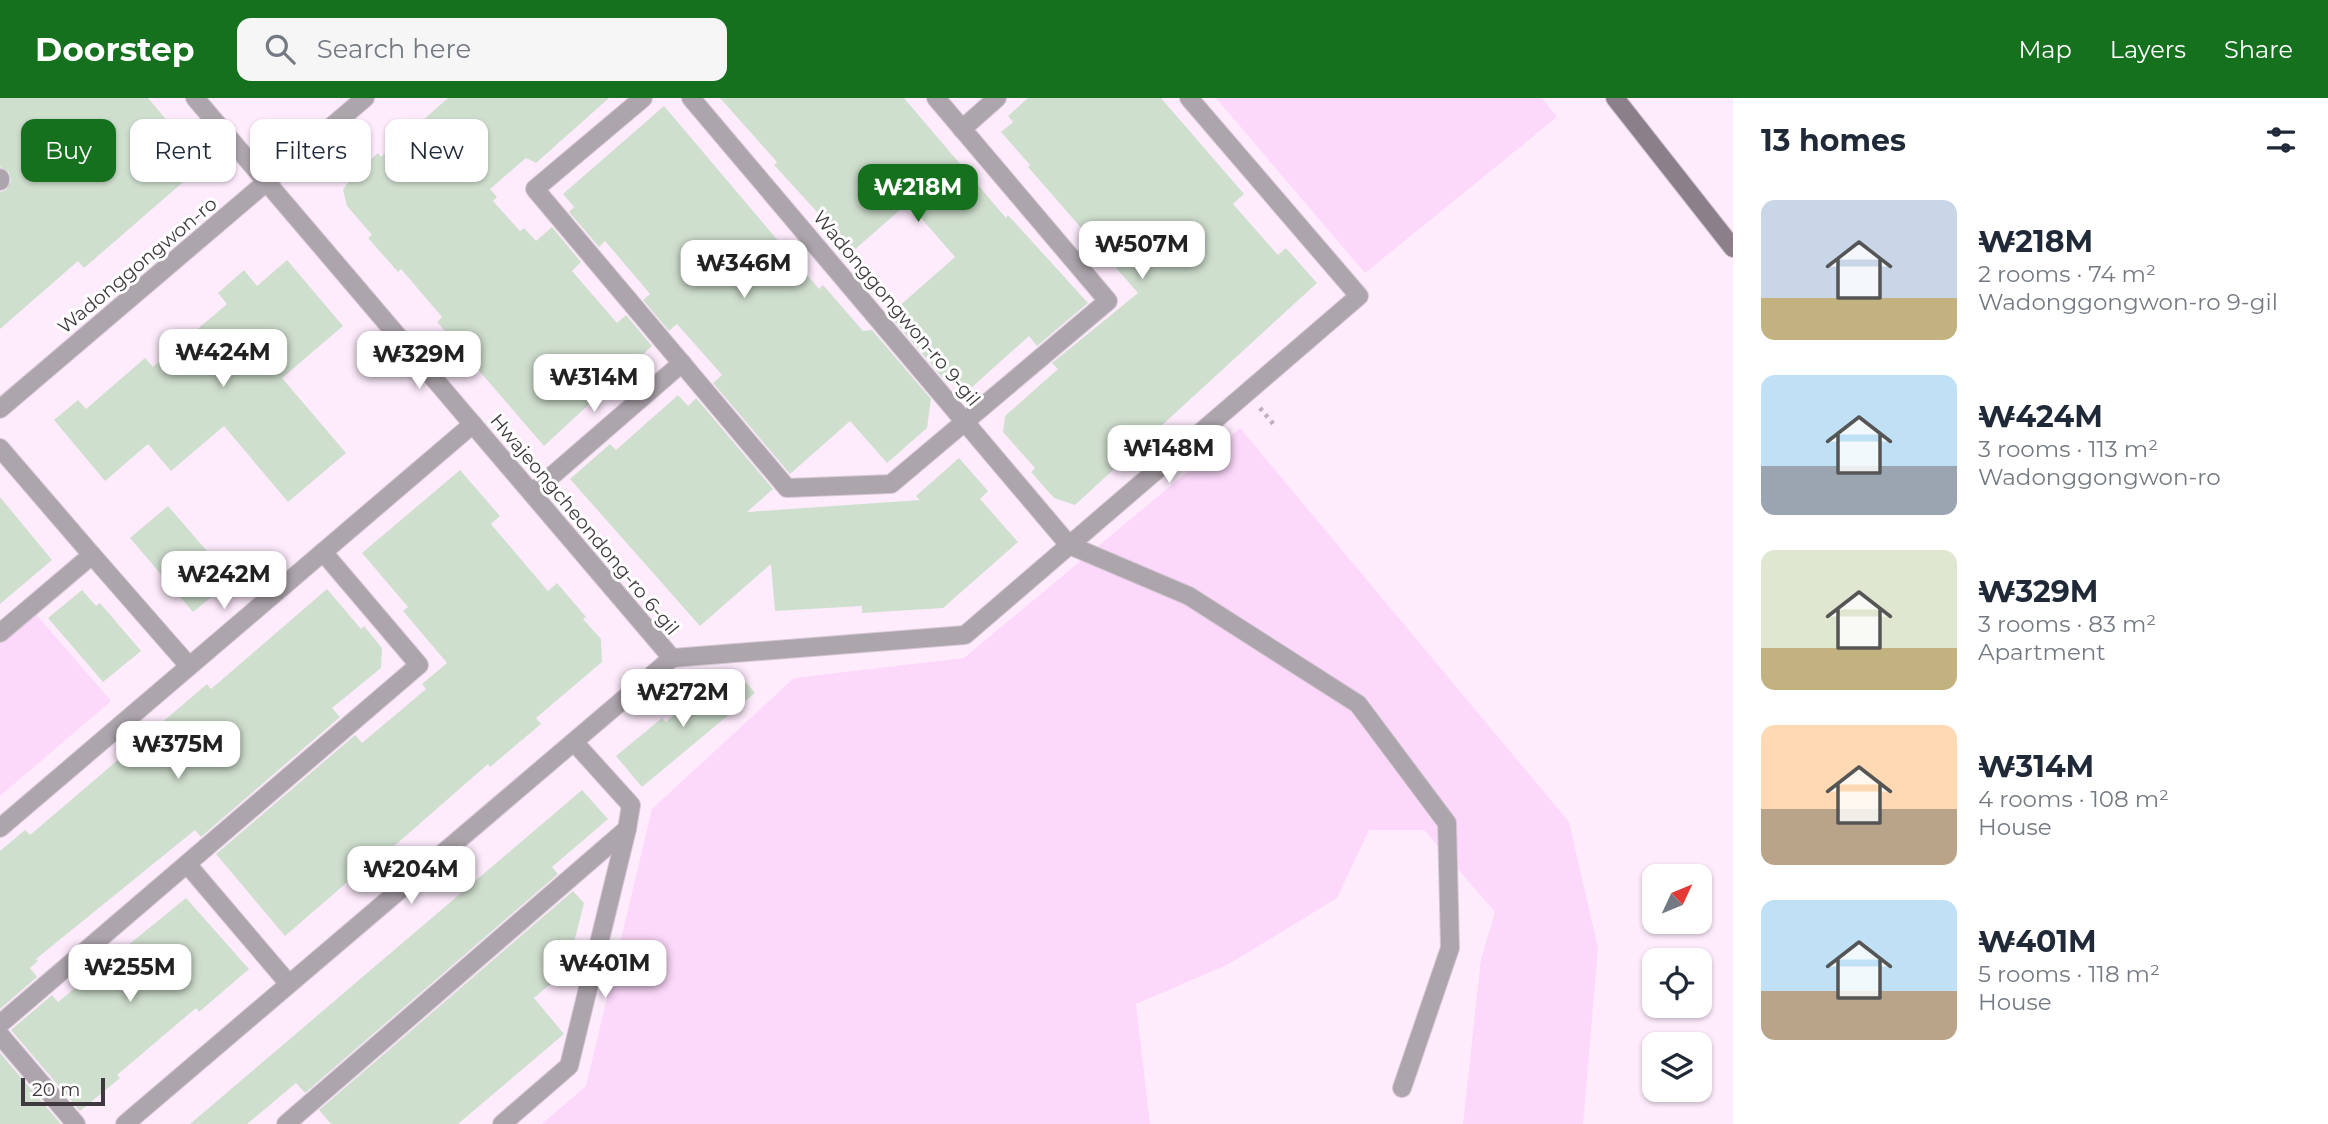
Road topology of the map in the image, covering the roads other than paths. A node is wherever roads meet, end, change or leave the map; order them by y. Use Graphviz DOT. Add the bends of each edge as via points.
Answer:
graph roads {
  1 [pos="195,98"];
  2 [pos="365,98"];
  3 [pos="643,98"];
  4 [pos="691,98"];
  5 [pos="936,98"];
  6 [pos="997,98"];
  7 [pos="1189,98"];
  8 [pos="1615,98"];
  9 [pos="340,119"];
  10 [pos="962,129"];
  11 [pos="250,162"];
  12 [pos="267,182"];
  13 [pos="1733,248"];
  14 [pos="682,363"];
  15 [pos="0,408"];
  16 [pos="965,421"];
  17 [pos="473,424"];
  18 [pos="0,448"];
  19 [pos="532,493"];
  20 [pos="1069,545"];
  21 [pos="323,552"];
  22 [pos="92,555"];
  23 [pos="0,633"];
  24 [pos="672,658"];
  25 [pos="189,666"];
  26 [pos="574,742"];
  27 [pos="0,828"];
  28 [pos="627,829"];
  29 [pos="187,863"];
  30 [pos="289,984"];
  31 [pos="0,1024"];
  32 [pos="0,1035"];
  33 [pos="1402,1088"];
  34 [pos="76,1124"];
  35 [pos="125,1124"];
  36 [pos="286,1124"];
  37 [pos="502,1124"];
  1 -- 11 [label="street, Hwajeongcheondong-ro 6-gil"];
  2 -- 9 [label="street, Wadonggongwon-ro"];
  3 -- 14 [label="street" via="535,189"];
  4 -- 16 [label="street, Wadonggongwon-ro 9-gil"];
  5 -- 10 [label="street"];
  6 -- 10 [label="street"];
  7 -- 20 [label="street" via="1359,296"];
  8 -- 13 [label="main road"];
  10 -- 16 [label="street" via="1108,301"];
  12 -- 15 [label="street, Wadonggongwon-ro"];
  12 -- 17 [label="street, Hwajeongcheondong-ro 6-gil"];
  14 -- 16 [label="street" via="787,488 891,484"];
  14 -- 19 [label="street"];
  16 -- 20 [label="street, Wadonggongwon-ro 9-gil"];
  17 -- 19 [label="street, Hwajeongcheondong-ro 6-gil"];
  17 -- 21 [label="street"];
  18 -- 22 [label="street"];
  19 -- 24 [label="street, Hwajeongcheondong-ro 6-gil"];
  20 -- 24 [label="street" via="965,635"];
  20 -- 33 [label="street" via="1189,596 1358,704 1447,823 1450,948"];
  21 -- 25 [label="street"];
  21 -- 29 [label="street" via="419,665"];
  22 -- 23 [label="street"];
  22 -- 25 [label="street"];
  24 -- 26 [label="street"];
  25 -- 27 [label="street"];
  26 -- 28 [label="street" via="631,805"];
  26 -- 30 [label="street"];
  28 -- 36 [label="street"];
  28 -- 37 [label="street" via="569,1066"];
  29 -- 30 [label="street"];
  29 -- 31 [label="street"];
  30 -- 35 [label="street"];
  32 -- 34 [label="street"];
}
